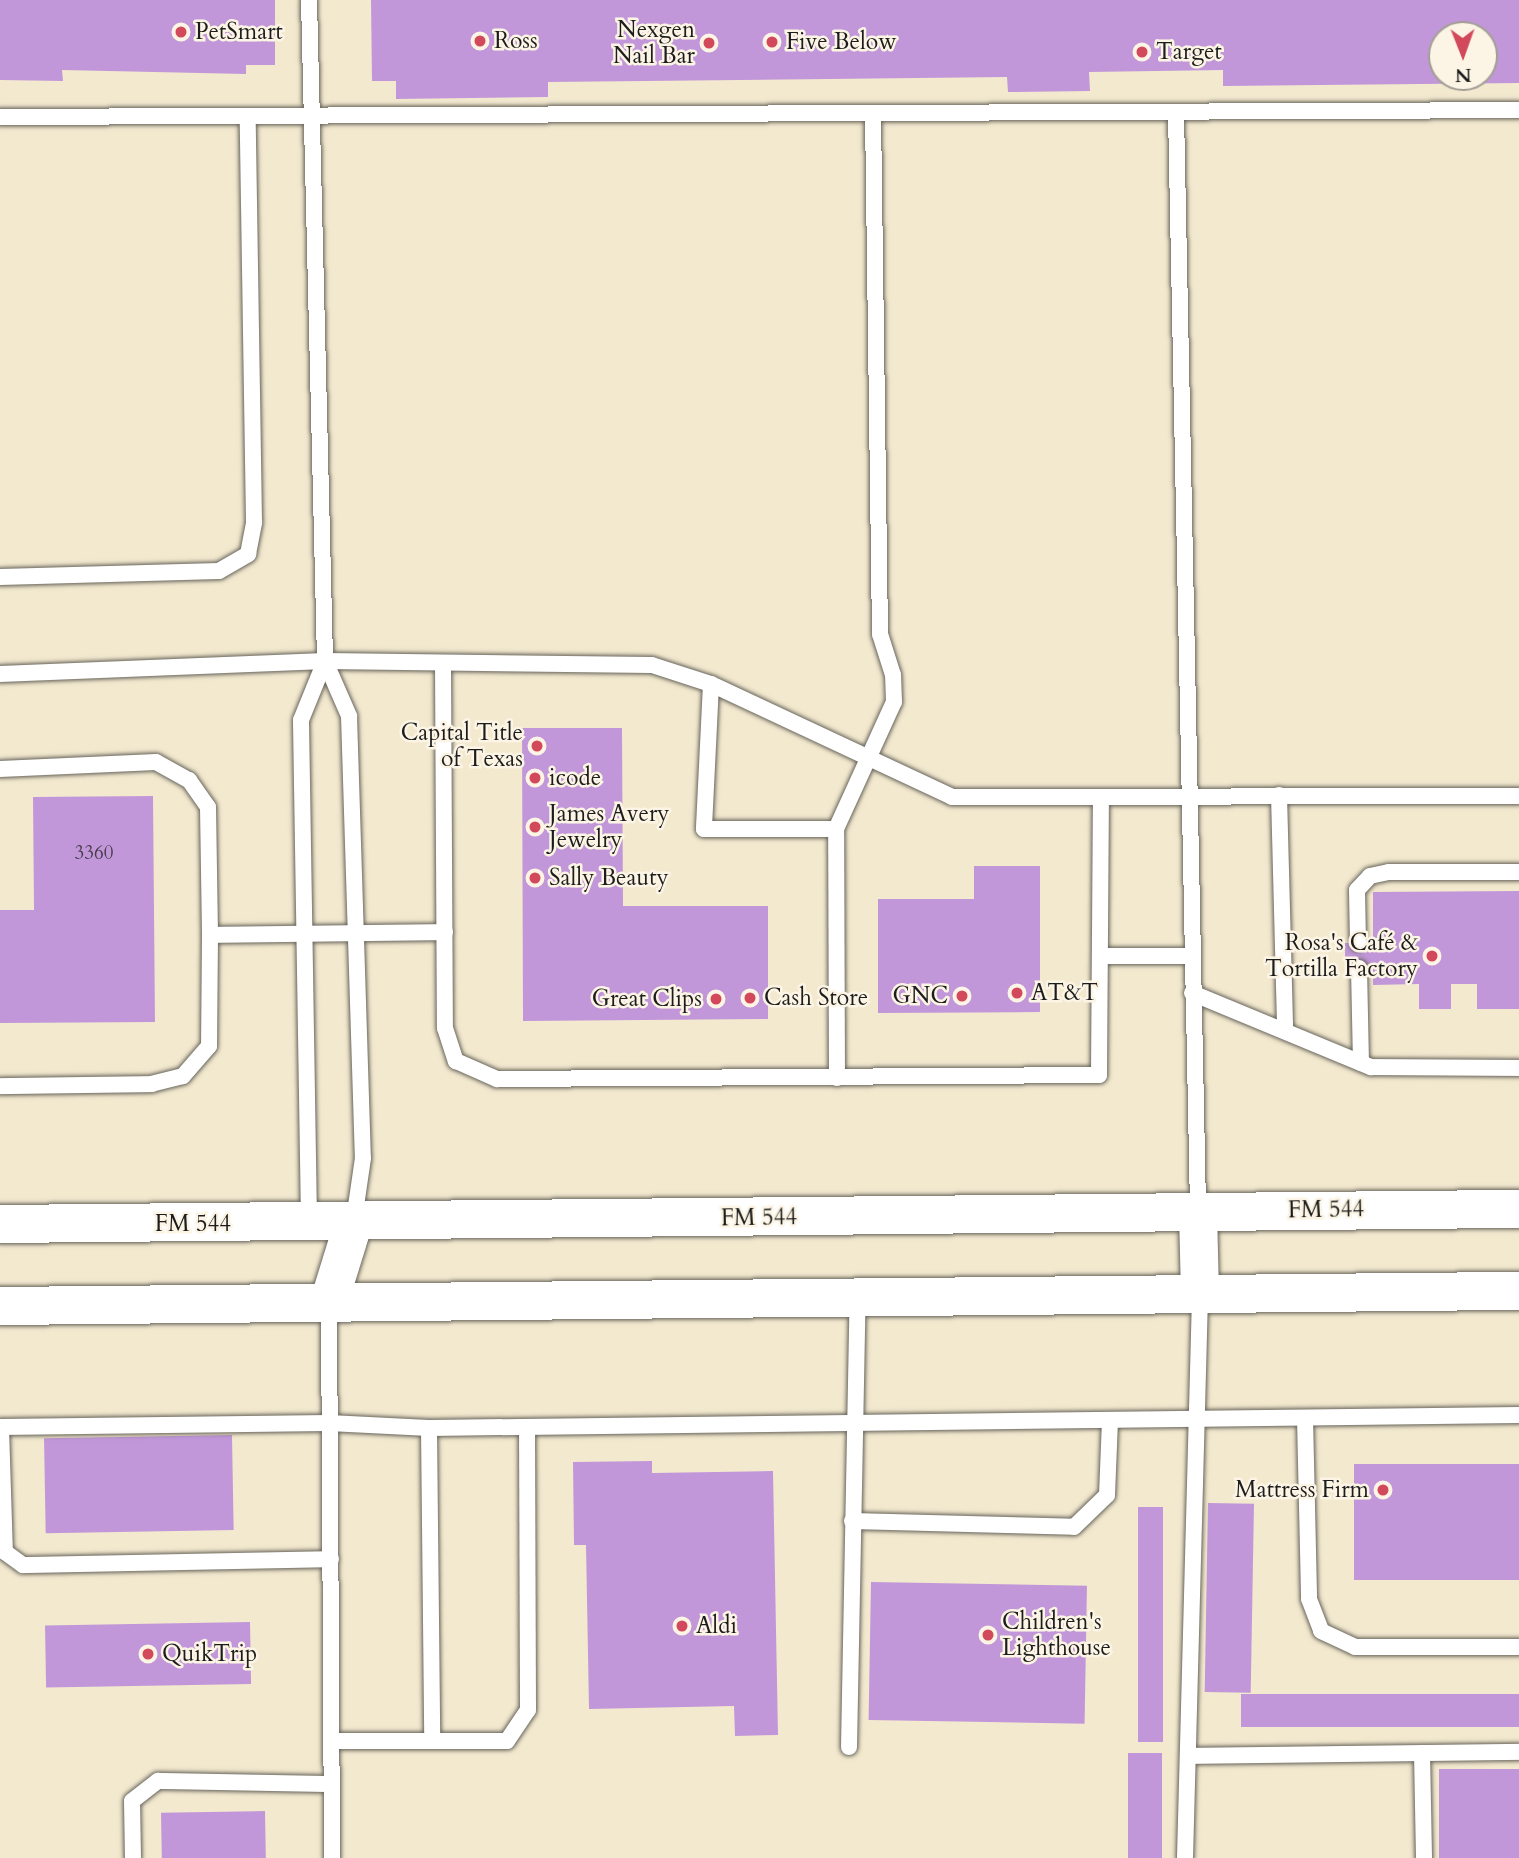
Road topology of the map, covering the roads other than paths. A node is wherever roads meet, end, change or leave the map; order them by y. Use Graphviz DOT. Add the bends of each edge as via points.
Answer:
graph roads {
  1 [pos="309,0"];
  2 [pos="1519,110"];
  3 [pos="1177,112"];
  4 [pos="873,114"];
  5 [pos="0,117"];
  6 [pos="248,118"];
  7 [pos="312,119"];
  8 [pos="0,577"];
  9 [pos="325,661"];
  10 [pos="443,663"];
  11 [pos="0,674"];
  12 [pos="710,684"];
  13 [pos="870,759"];
  14 [pos="0,768"];
  15 [pos="1279,795"];
  16 [pos="1519,796"];
  17 [pos="1101,798"];
  18 [pos="1186,798"];
  19 [pos="836,829"];
  20 [pos="1519,872"];
  21 [pos="444,932"];
  22 [pos="304,933"];
  23 [pos="355,933"];
  24 [pos="210,935"];
  25 [pos="1358,943"];
  26 [pos="1100,956"];
  27 [pos="1191,956"];
  28 [pos="1359,968"];
  29 [pos="1192,993"];
  30 [pos="1285,1030"];
  31 [pos="1361,1063"];
  32 [pos="1519,1068"];
  33 [pos="837,1078"];
  34 [pos="0,1086"];
  35 [pos="1519,1209"];
  36 [pos="1198,1212"];
  37 [pos="354,1221"];
  38 [pos="0,1224"];
  39 [pos="309,1224"];
  40 [pos="1519,1291"];
  41 [pos="1199,1295"];
  42 [pos="859,1297"];
  43 [pos="329,1302"];
  44 [pos="0,1306"];
  45 [pos="1519,1415"];
  46 [pos="1305,1418"];
  47 [pos="1110,1420"];
  48 [pos="1200,1420"];
  49 [pos="329,1423"];
  50 [pos="855,1423"];
  51 [pos="527,1427"];
  52 [pos="1,1428"];
  53 [pos="429,1428"];
  54 [pos="852,1521"];
  55 [pos="331,1559"];
  56 [pos="1519,1647"];
  57 [pos="432,1740"];
  58 [pos="331,1741"];
  59 [pos="849,1747"];
  60 [pos="1519,1752"];
  61 [pos="1422,1753"];
  62 [pos="1189,1756"];
  63 [pos="332,1784"];
  64 [pos="133,1858"];
  65 [pos="332,1858"];
  66 [pos="1185,1858"];
  67 [pos="1424,1858"];
  1 -- 7 [label="lane"];
  2 -- 3 [label="lane"];
  3 -- 4 [label="lane"];
  3 -- 18 [label="lane"];
  4 -- 7 [label="lane"];
  4 -- 13 [label="lane" via="880,634 893,675 894,702"];
  5 -- 6 [label="lane"];
  6 -- 7 [label="lane"];
  6 -- 8 [label="lane" via="254,522 248,554 219,571"];
  7 -- 9 [label="lane"];
  9 -- 10 [label="lane"];
  9 -- 11 [label="lane"];
  9 -- 22 [label="lane" via="301,720"];
  9 -- 23 [label="lane" via="349,716"];
  10 -- 12 [label="lane" via="652,665"];
  10 -- 21 [label="lane"];
  12 -- 13 [label="lane"];
  12 -- 19 [label="lane" via="704,829"];
  13 -- 17 [label="lane" via="952,797"];
  13 -- 19 [label="lane"];
  14 -- 24 [label="lane" via="156,762 189,780 208,807"];
  15 -- 16 [label="lane"];
  15 -- 18 [label="lane"];
  15 -- 30 [label="lane"];
  17 -- 18 [label="lane"];
  17 -- 26 [label="lane"];
  18 -- 27 [label="lane"];
  19 -- 33 [label="lane"];
  20 -- 25 [label="lane" via="1370,876 1357,890"];
  21 -- 23 [label="lane"];
  21 -- 33 [label="lane" via="445,1028 456,1061 496,1079"];
  22 -- 23 [label="lane"];
  22 -- 24 [label="lane"];
  22 -- 39 [label="lane"];
  23 -- 37 [label="lane" via="363,1158"];
  24 -- 34 [label="lane" via="209,1046 183,1076 152,1084"];
  26 -- 27 [label="lane"];
  26 -- 33 [label="lane" via="1099,1074"];
  27 -- 29 [label="lane"];
  28 -- 31 [label="lane"];
  29 -- 30 [label="lane"];
  29 -- 36 [label="lane"];
  30 -- 31 [label="lane"];
  31 -- 32 [label="lane"];
  35 -- 36 [label="main road, FM 544 / FM 544"];
  36 -- 37 [label="main road, FM 544 / FM 544"];
  36 -- 41 [label="main road"];
  37 -- 39 [label="main road, FM 544 / FM 544"];
  37 -- 43 [label="main road"];
  38 -- 39 [label="main road, FM 544 / FM 544"];
  39 -- 43 [label="main road"];
  40 -- 41 [label="main road"];
  41 -- 42 [label="main road"];
  41 -- 48 [label="lane"];
  42 -- 43 [label="main road"];
  42 -- 50 [label="lane"];
  43 -- 44 [label="main road"];
  43 -- 49 [label="lane"];
  45 -- 46 [label="lane"];
  46 -- 48 [label="lane"];
  46 -- 56 [label="lane" via="1309,1599 1321,1631 1355,1647"];
  47 -- 48 [label="lane"];
  47 -- 50 [label="lane"];
  47 -- 54 [label="lane" via="1107,1495 1074,1527"];
  48 -- 62 [label="lane"];
  49 -- 52 [label="lane"];
  49 -- 53 [label="lane"];
  49 -- 55 [label="lane"];
  50 -- 51 [label="lane"];
  50 -- 54 [label="lane"];
  51 -- 53 [label="lane"];
  51 -- 57 [label="lane" via="528,1710 507,1741"];
  52 -- 55 [label="lane" via="5,1552 23,1565"];
  53 -- 57 [label="lane"];
  54 -- 59 [label="lane"];
  55 -- 58 [label="lane"];
  57 -- 58 [label="lane"];
  58 -- 63 [label="lane"];
  60 -- 61 [label="lane"];
  61 -- 62 [label="lane"];
  61 -- 67 [label="lane"];
  62 -- 66 [label="lane"];
  63 -- 64 [label="lane" via="158,1781 132,1801"];
  63 -- 65 [label="lane"];
}
